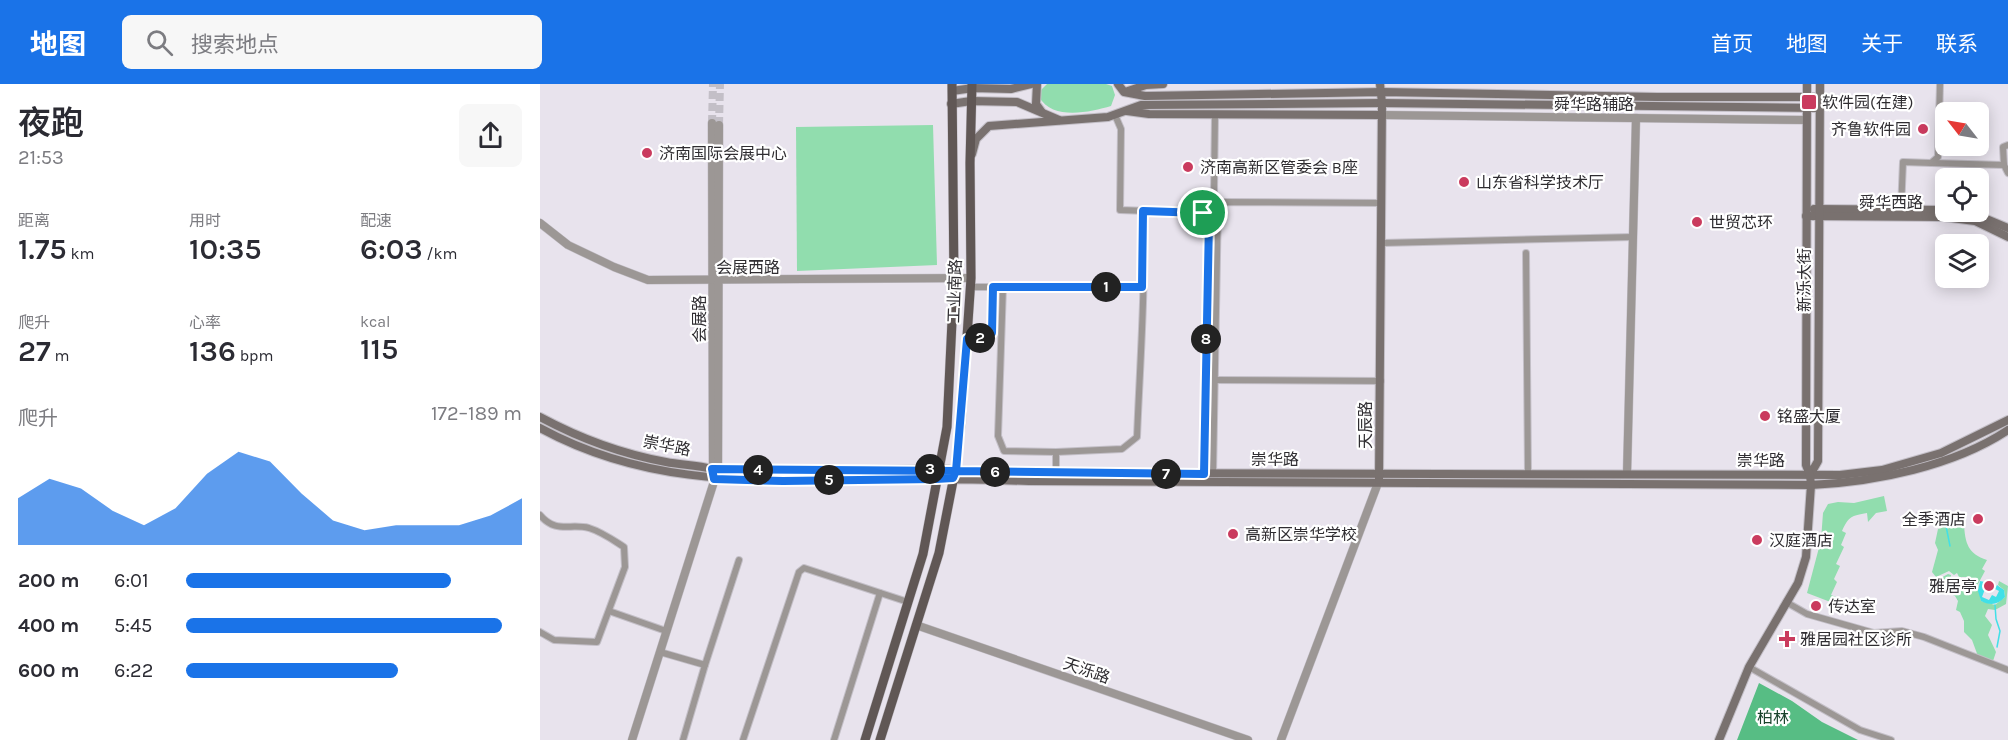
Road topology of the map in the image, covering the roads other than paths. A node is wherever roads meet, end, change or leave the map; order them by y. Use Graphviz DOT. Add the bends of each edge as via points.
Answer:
graph roads {
  1 [pos="1030,84"];
  2 [pos="1038,84"];
  3 [pos="1118,84"];
  4 [pos="1163,84"];
  5 [pos="1389,84"];
  6 [pos="1807,84"];
  7 [pos="1820,84"];
  8 [pos="1940,84"];
  9 [pos="973,86"];
  10 [pos="952,88"];
  11 [pos="1381,88"];
  12 [pos="1124,92"];
  13 [pos="1807,97"];
  14 [pos="1820,97"];
  15 [pos="971,101"];
  16 [pos="1382,103"];
  17 [pos="951,104"];
  18 [pos="1807,107"];
  19 [pos="1820,108"];
  20 [pos="1124,110"];
  21 [pos="1043,113"];
  22 [pos="1215,114"];
  23 [pos="1115,115"];
  24 [pos="1382,115"];
  25 [pos="1636,118"];
  26 [pos="1806,120"];
  27 [pos="1062,122"];
  28 [pos="716,124"];
  29 [pos="2008,144"];
  30 [pos="970,163"];
  31 [pos="1931,163"];
  32 [pos="2004,165"];
  33 [pos="2008,173"];
  34 [pos="1218,202"];
  35 [pos="1382,203"];
  36 [pos="1901,210"];
  37 [pos="1935,210"];
  38 [pos="1143,211"];
  39 [pos="1807,213"];
  40 [pos="1819,213"];
  41 [pos="1989,220"];
  42 [pos="540,223"];
  43 [pos="2008,228"];
  44 [pos="1633,237"];
  45 [pos="2008,237"];
  46 [pos="1382,243"];
  47 [pos="1526,253"];
  48 [pos="954,279"];
  49 [pos="715,281"];
  50 [pos="971,283"];
  51 [pos="993,287"];
  52 [pos="1003,287"];
  53 [pos="1142,287"];
  54 [pos="967,339"];
  55 [pos="1215,380"];
  56 [pos="1381,381"];
  57 [pos="540,417"];
  58 [pos="2008,420"];
  59 [pos="540,428"];
  60 [pos="2008,430"];
  61 [pos="1056,452"];
  62 [pos="715,469"];
  63 [pos="1056,473"];
  64 [pos="937,474"];
  65 [pos="1208,474"];
  66 [pos="1528,474"];
  67 [pos="1627,474"];
  68 [pos="954,475"];
  69 [pos="1810,475"];
  70 [pos="714,479"];
  71 [pos="1379,479"];
  72 [pos="1811,485"];
  73 [pos="540,515"];
  74 [pos="739,560"];
  75 [pos="880,593"];
  76 [pos="908,602"];
  77 [pos="1786,602"];
  78 [pos="609,610"];
  79 [pos="916,625"];
  80 [pos="666,631"];
  81 [pos="540,632"];
  82 [pos="660,652"];
  83 [pos="705,666"];
  84 [pos="1749,667"];
  85 [pos="2008,670"];
  86 [pos="632,740"];
  87 [pos="683,740"];
  88 [pos="743,740"];
  89 [pos="834,740"];
  90 [pos="865,740"];
  91 [pos="880,740"];
  92 [pos="1248,740"];
  93 [pos="1281,740"];
  94 [pos="1719,740"];
  95 [pos="1891,740"];
  1 -- 9 [label="main road" via="1011,89"];
  2 -- 21 [label="main road" via="1036,104"];
  3 -- 12 [label="main road"];
  4 -- 12 [label="main road"];
  5 -- 11 [label="main road"];
  6 -- 13 [label="main road, 新泺大街"];
  7 -- 14 [label="main road, 新泺大街"];
  8 -- 31 [label="street" via="1938,157"];
  9 -- 10 [label="main road"];
  9 -- 15 [label="main road, 工业南路"];
  10 -- 17 [label="main road, 工业南路"];
  11 -- 12 [label="main road" via="1144,96"];
  11 -- 13 [label="main road" via="1657,97"];
  11 -- 16 [label="main road, 天辰路"];
  12 -- 20 [label="main road"];
  13 -- 14 [label="main road"];
  13 -- 18 [label="main road, 新泺大街"];
  14 -- 19 [label="main road, 新泺大街"];
  15 -- 17 [label="main road"];
  15 -- 21 [label="main road" via="1017,102"];
  15 -- 30 [label="main road, 工业南路"];
  16 -- 18 [label="main road"];
  16 -- 20 [label="main road" via="1141,105"];
  16 -- 24 [label="main road, 天辰路"];
  17 -- 48 [label="main road, 工业南路"];
  18 -- 19 [label="main road"];
  18 -- 26 [label="main road, 新泺大街"];
  19 -- 40 [label="main road, 新泺大街"];
  20 -- 22 [label="main road"];
  20 -- 23 [label="main road"];
  21 -- 27 [label="main road"];
  22 -- 24 [label="main road"];
  22 -- 34 [label="street" via="1214,194"];
  23 -- 27 [label="main road"];
  23 -- 38 [label="street" via="1121,129 1120,210"];
  24 -- 25 [label="street, 舜华路辅路"];
  24 -- 35 [label="main road, 天辰路"];
  25 -- 26 [label="street, 舜华路辅路"];
  25 -- 44 [label="street"];
  26 -- 39 [label="main road, 新泺大街"];
  27 -- 30 [label="main road" via="989,126 976,139"];
  28 -- 49 [label="street, 会展路"];
  29 -- 32 [label="street" via="2003,147"];
  30 -- 50 [label="main road, 工业南路"];
  31 -- 32 [label="street"];
  31 -- 36 [label="street" via="1903,162"];
  32 -- 33 [label="street"];
  34 -- 35 [label="street"];
  34 -- 55 [label="street"];
  35 -- 46 [label="main road, 天辰路"];
  36 -- 37 [label="main road, 舜华西路"];
  36 -- 40 [label="main road, 舜华西路"];
  38 -- 53 [label="street"];
  38 -- 65 [label="street" via="1203,213 1209,221"];
  39 -- 40 [label="main road, 舜华西路"];
  39 -- 69 [label="main road, 新泺大街" via="1806,465"];
  40 -- 45 [label="main road, 舜华西路" via="1944,217 1975,221"];
  40 -- 69 [label="main road, 新泺大街" via="1818,461"];
  41 -- 43 [label="main road"];
  42 -- 49 [label="street, 会展西路" via="568,245 648,280"];
  44 -- 46 [label="street"];
  44 -- 67 [label="street"];
  46 -- 56 [label="main road, 天辰路"];
  47 -- 66 [label="street"];
  48 -- 49 [label="street, 会展西路"];
  48 -- 50 [label="street, 会展西路"];
  48 -- 64 [label="main road, 工业南路" via="947,427"];
  49 -- 62 [label="street, 会展路"];
  50 -- 51 [label="street"];
  50 -- 54 [label="main road, 工业南路"];
  51 -- 52 [label="street"];
  51 -- 54 [label="street" via="992,333"];
  52 -- 53 [label="street"];
  52 -- 61 [label="street" via="998,436 1004,451"];
  53 -- 61 [label="street" via="1137,436 1122,449"];
  54 -- 68 [label="main road, 工业南路"];
  55 -- 56 [label="street"];
  55 -- 65 [label="street"];
  56 -- 71 [label="main road, 天辰路"];
  57 -- 62 [label="main road, 崇华路" via="585,439 665,462"];
  58 -- 69 [label="main road, 崇华路" via="1941,453 1882,470"];
  59 -- 70 [label="main road, 崇华路" via="581,448 616,459 663,472"];
  60 -- 72 [label="main road, 崇华路" via="1983,444 1915,469 1844,483"];
  61 -- 63 [label="street"];
  62 -- 64 [label="main road, 崇华路"];
  62 -- 70 [label="street, 会展路"];
  63 -- 65 [label="main road, 崇华路"];
  63 -- 68 [label="main road, 崇华路"];
  64 -- 68 [label="main road, 崇华路"];
  64 -- 70 [label="main road, 崇华路" via="783,481"];
  64 -- 76 [label="main road, 工业南路" via="923,554"];
  65 -- 71 [label="main road, 崇华路"];
  66 -- 67 [label="main road, 崇华路"];
  66 -- 71 [label="main road, 崇华路"];
  67 -- 69 [label="main road, 崇华路"];
  68 -- 71 [label="main road, 崇华路" via="1029,481"];
  68 -- 79 [label="main road, 工业南路" via="939,553"];
  69 -- 72 [label="main road, 新泺大街"];
  70 -- 80 [label="street, 会展路"];
  71 -- 72 [label="main road, 崇华路"];
  71 -- 93 [label="street, 天辰路"];
  72 -- 77 [label="main road, 新泺大街" via="1806,557 1798,583"];
  73 -- 78 [label="street" via="556,527 589,528 624,547 624,567"];
  74 -- 83 [label="street"];
  75 -- 76 [label="street"];
  75 -- 88 [label="street" via="804,568 798,572"];
  75 -- 89 [label="street"];
  76 -- 90 [label="main road, 工业南路"];
  77 -- 84 [label="main road, 新泺大街"];
  77 -- 85 [label="street" via="1807,614 1874,633 1902,631 1924,637"];
  78 -- 80 [label="street"];
  78 -- 81 [label="street" via="597,642 554,640"];
  79 -- 91 [label="main road, 工业南路"];
  79 -- 92 [label="street, 天泺路"];
  80 -- 82 [label="street, 会展路"];
  82 -- 83 [label="street"];
  82 -- 86 [label="street, 会展路"];
  83 -- 87 [label="street"];
  84 -- 94 [label="main road, 新泺大街"];
  84 -- 95 [label="street" via="1860,730"];
}
